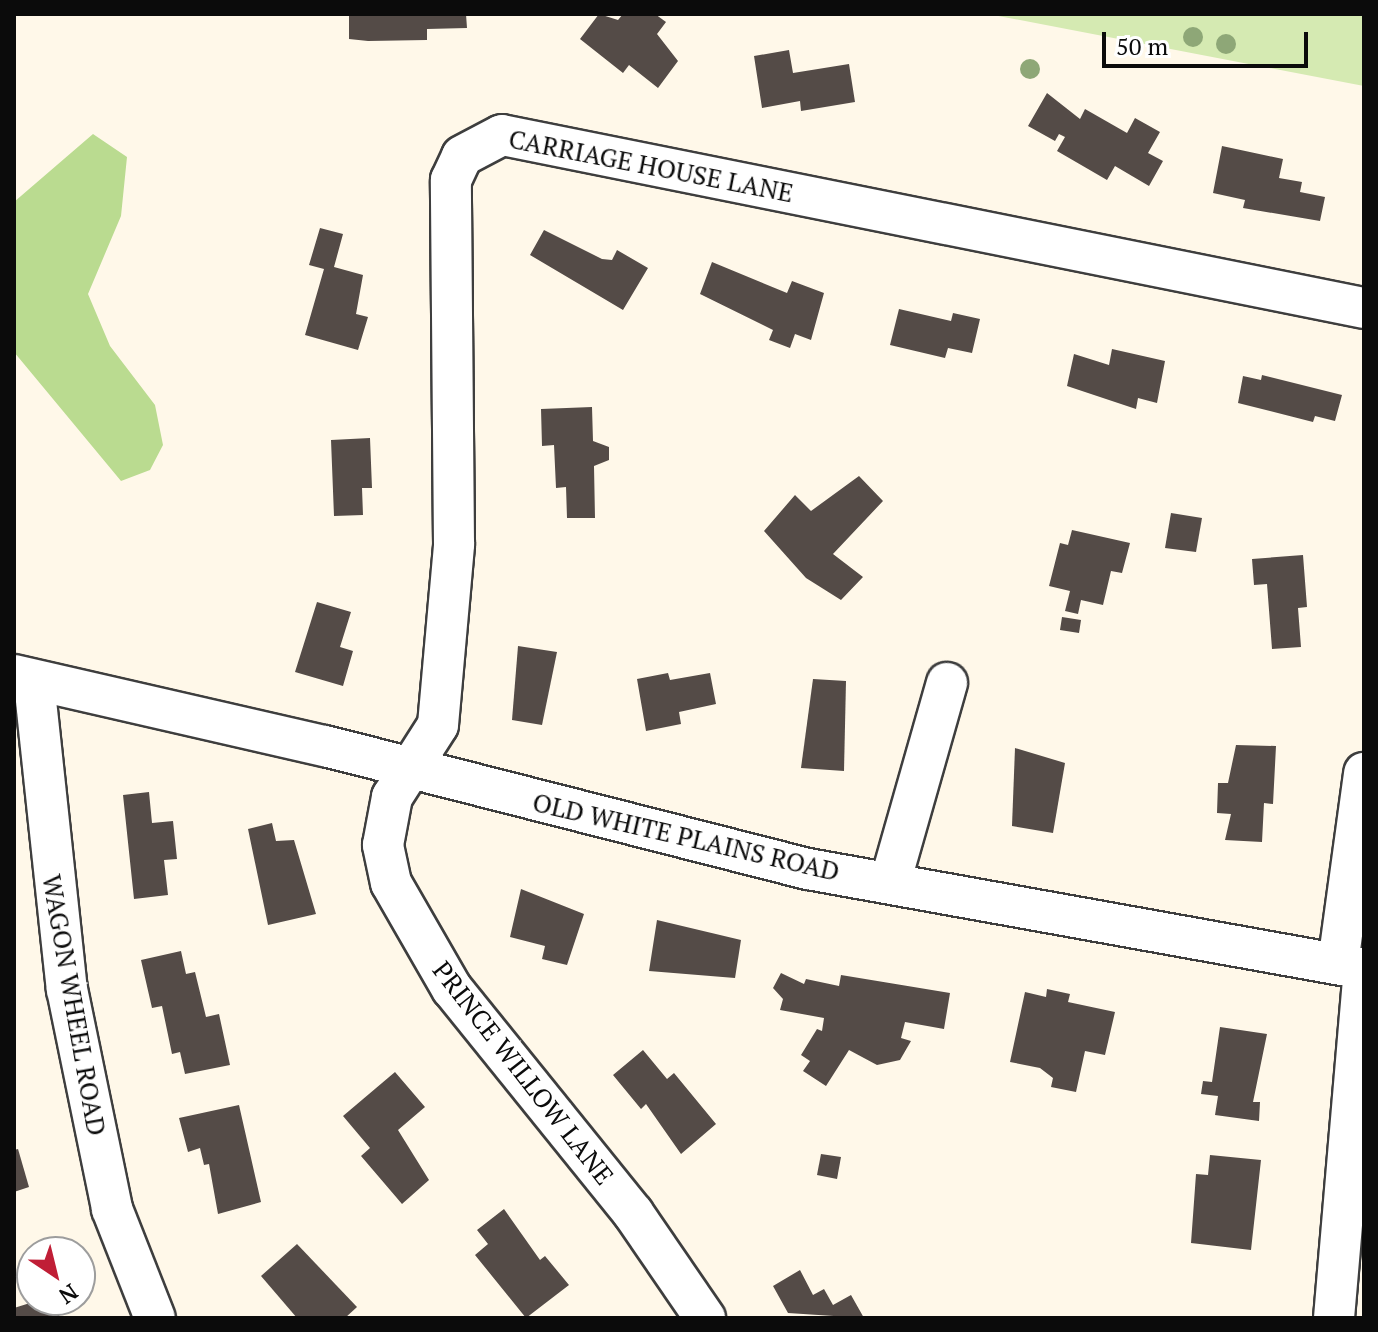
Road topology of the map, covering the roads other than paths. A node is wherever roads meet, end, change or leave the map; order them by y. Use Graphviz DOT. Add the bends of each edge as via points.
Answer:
graph roads {
  1 [pos="1364,308"];
  2 [pos="24,678"];
  3 [pos="947,683"];
  4 [pos="408,769"];
  5 [pos="1364,773"];
  6 [pos="890,883"];
  7 [pos="1352,958"];
  8 [pos="155,1318"];
  9 [pos="705,1318"];
  10 [pos="1334,1318"];
  1 -- 4 [label="street, CARRIAGE HOUSE LANE" via="502,135 480,144 462,156 451,180 454,544 438,725"];
  2 -- 4 [label="street, OLD WHITE PLAINS ROAD"];
  2 -- 8 [label="street, WAGON WHEEL ROAD" via="67,989 112,1209"];
  3 -- 6 [label="street"];
  4 -- 6 [label="street, OLD WHITE PLAINS ROAD" via="808,869"];
  4 -- 9 [label="street, PRINCE WILLOW LANE" via="392,797 383,845 391,883 411,923 452,989 633,1213"];
  5 -- 7 [label="street"];
  6 -- 7 [label="street, OLD WHITE PLAINS ROAD"];
  7 -- 10 [label="street"];
}
